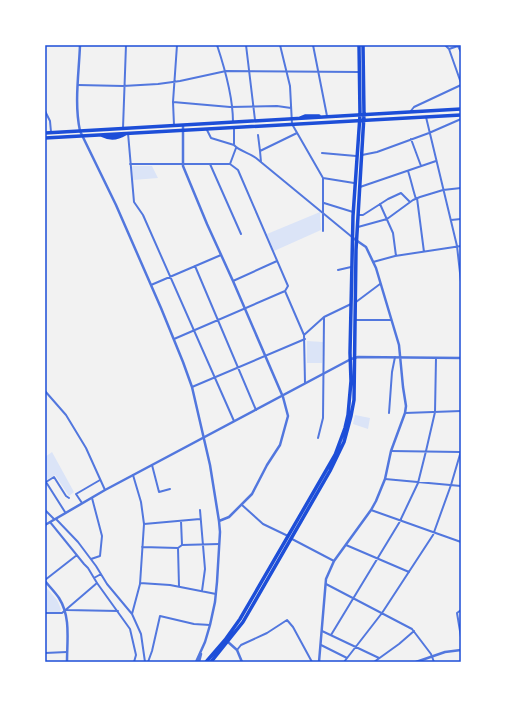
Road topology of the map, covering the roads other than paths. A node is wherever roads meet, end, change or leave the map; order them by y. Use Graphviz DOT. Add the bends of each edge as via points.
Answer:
graph roads {
  1 [pos="80,45"];
  2 [pos="126,45"];
  3 [pos="177,45"];
  4 [pos="217,45"];
  5 [pos="246,45"];
  6 [pos="280,45"];
  7 [pos="313,45"];
  8 [pos="358,45"];
  9 [pos="363,45"];
  10 [pos="445,45"];
  11 [pos="458,46"];
  12 [pos="449,49"];
  13 [pos="461,52"];
  14 [pos="226,70"];
  15 [pos="250,71"];
  16 [pos="287,71"];
  17 [pos="318,71"];
  18 [pos="360,72"];
  19 [pos="174,82"];
  20 [pos="461,84"];
  21 [pos="78,85"];
  22 [pos="123,86"];
  23 [pos="173,102"];
  24 [pos="254,106"];
  25 [pos="232,107"];
  26 [pos="291,108"];
  27 [pos="461,109"];
  28 [pos="45,111"];
  29 [pos="409,112"];
  30 [pos="362,115"];
  31 [pos="461,115"];
  32 [pos="426,116"];
  33 [pos="325,117"];
  34 [pos="292,119"];
  35 [pos="461,119"];
  36 [pos="361,120"];
  37 [pos="256,121"];
  38 [pos="233,122"];
  39 [pos="292,124"];
  40 [pos="174,126"];
  41 [pos="183,126"];
  42 [pos="122,128"];
  43 [pos="234,128"];
  44 [pos="206,129"];
  45 [pos="183,130"];
  46 [pos="80,131"];
  47 [pos="297,132"];
  48 [pos="45,133"];
  49 [pos="51,133"];
  50 [pos="429,133"];
  51 [pos="127,134"];
  52 [pos="258,135"];
  53 [pos="82,136"];
  54 [pos="45,138"];
  55 [pos="411,139"];
  56 [pos="234,145"];
  57 [pos="236,148"];
  58 [pos="260,151"];
  59 [pos="322,153"];
  60 [pos="360,155"];
  61 [pos="436,161"];
  62 [pos="261,162"];
  63 [pos="130,164"];
  64 [pos="182,164"];
  65 [pos="210,164"];
  66 [pos="230,164"];
  67 [pos="421,166"];
  68 [pos="408,171"];
  69 [pos="323,178"];
  70 [pos="356,183"];
  71 [pos="360,187"];
  72 [pos="461,188"];
  73 [pos="443,190"];
  74 [pos="416,199"];
  75 [pos="410,202"];
  76 [pos="324,203"];
  77 [pos="380,204"];
  78 [pos="354,212"];
  79 [pos="323,213"];
  80 [pos="358,215"];
  81 [pos="387,219"];
  82 [pos="461,219"];
  83 [pos="451,220"];
  84 [pos="358,227"];
  85 [pos="323,231"];
  86 [pos="241,234"];
  87 [pos="353,238"];
  88 [pos="357,241"];
  89 [pos="457,246"];
  90 [pos="461,246"];
  91 [pos="424,252"];
  92 [pos="222,255"];
  93 [pos="396,256"];
  94 [pos="277,261"];
  95 [pos="373,262"];
  96 [pos="195,266"];
  97 [pos="352,267"];
  98 [pos="338,270"];
  99 [pos="170,277"];
  100 [pos="233,281"];
  101 [pos="461,282"];
  102 [pos="380,284"];
  103 [pos="152,285"];
  104 [pos="285,291"];
  105 [pos="353,303"];
  106 [pos="244,308"];
  107 [pos="324,317"];
  108 [pos="218,320"];
  109 [pos="355,320"];
  110 [pos="391,320"];
  111 [pos="194,330"];
  112 [pos="304,335"];
  113 [pos="173,339"];
  114 [pos="305,339"];
  115 [pos="265,356"];
  116 [pos="395,357"];
  117 [pos="353,358"];
  118 [pos="400,358"];
  119 [pos="436,358"];
  120 [pos="461,358"];
  121 [pos="238,367"];
  122 [pos="323,373"];
  123 [pos="214,377"];
  124 [pos="305,383"];
  125 [pos="192,387"];
  126 [pos="45,391"];
  127 [pos="282,395"];
  128 [pos="256,410"];
  129 [pos="461,411"];
  130 [pos="435,412"];
  131 [pos="389,413"];
  132 [pos="405,413"];
  133 [pos="234,422"];
  134 [pos="204,438"];
  135 [pos="318,438"];
  136 [pos="392,451"];
  137 [pos="426,451"];
  138 [pos="461,452"];
  139 [pos="152,465"];
  140 [pos="133,476"];
  141 [pos="385,479"];
  142 [pos="100,480"];
  143 [pos="418,483"];
  144 [pos="451,485"];
  145 [pos="461,486"];
  146 [pos="170,489"];
  147 [pos="105,490"];
  148 [pos="92,497"];
  149 [pos="69,498"];
  150 [pos="82,504"];
  151 [pos="242,505"];
  152 [pos="45,510"];
  153 [pos="200,510"];
  154 [pos="371,510"];
  155 [pos="65,512"];
  156 [pos="55,519"];
  157 [pos="200,519"];
  158 [pos="45,520"];
  159 [pos="181,521"];
  160 [pos="219,521"];
  161 [pos="400,521"];
  162 [pos="48,523"];
  163 [pos="144,524"];
  164 [pos="434,533"];
  165 [pos="290,537"];
  166 [pos="461,542"];
  167 [pos="203,544"];
  168 [pos="219,544"];
  169 [pos="182,545"];
  170 [pos="346,545"];
  171 [pos="142,547"];
  172 [pos="178,548"];
  173 [pos="77,554"];
  174 [pos="91,559"];
  175 [pos="378,559"];
  176 [pos="334,561"];
  177 [pos="409,572"];
  178 [pos="101,574"];
  179 [pos="94,578"];
  180 [pos="45,580"];
  181 [pos="97,583"];
  182 [pos="140,583"];
  183 [pos="326,584"];
  184 [pos="179,587"];
  185 [pos="202,591"];
  186 [pos="216,594"];
  187 [pos="354,599"];
  188 [pos="65,610"];
  189 [pos="461,610"];
  190 [pos="118,611"];
  191 [pos="45,613"];
  192 [pos="382,613"];
  193 [pos="132,614"];
  194 [pos="210,625"];
  195 [pos="322,631"];
  196 [pos="414,631"];
  197 [pos="331,635"];
  198 [pos="461,637"];
  199 [pos="228,642"];
  200 [pos="321,645"];
  201 [pos="355,647"];
  202 [pos="237,650"];
  203 [pos="461,650"];
  204 [pos="67,652"];
  205 [pos="201,652"];
  206 [pos="45,653"];
  207 [pos="433,656"];
  208 [pos="347,658"];
  209 [pos="379,658"];
  210 [pos="135,661"];
  211 [pos="67,662"];
  212 [pos="146,662"];
  213 [pos="196,662"];
  214 [pos="199,662"];
  215 [pos="206,662"];
  216 [pos="211,662"];
  217 [pos="242,662"];
  218 [pos="312,662"];
  219 [pos="319,662"];
  220 [pos="344,662"];
  221 [pos="374,662"];
  222 [pos="416,662"];
  223 [pos="434,662"];
  1 -- 21 [label="street"];
  2 -- 22 [label="street"];
  3 -- 19 [label="street"];
  4 -- 14 [label="street"];
  5 -- 15 [label="street"];
  6 -- 16 [label="street"];
  7 -- 17 [label="street"];
  8 -- 9 [label="street"];
  8 -- 18 [label="highway"];
  9 -- 30 [label="highway"];
  10 -- 12 [label="street"];
  11 -- 12 [label="street"];
  11 -- 13 [label="street"];
  12 -- 20 [label="street"];
  14 -- 15 [label="street"];
  14 -- 19 [label="street"];
  14 -- 25 [label="street"];
  15 -- 16 [label="street"];
  15 -- 24 [label="street"];
  16 -- 17 [label="street"];
  16 -- 26 [label="street"];
  17 -- 18 [label="street"];
  17 -- 33 [label="street"];
  18 -- 30 [label="highway"];
  19 -- 22 [label="street"];
  19 -- 23 [label="street"];
  20 -- 29 [label="street" via="414,107"];
  21 -- 22 [label="street"];
  21 -- 46 [label="street"];
  22 -- 42 [label="street"];
  23 -- 25 [label="street"];
  23 -- 40 [label="street"];
  24 -- 25 [label="street"];
  24 -- 26 [label="street"];
  24 -- 37 [label="street"];
  25 -- 38 [label="street"];
  26 -- 34 [label="street"];
  27 -- 29 [label="highway"];
  28 -- 49 [label="street" via="50,121"];
  29 -- 30 [label="highway"];
  30 -- 33 [label="highway"];
  30 -- 36 [label="highway"];
  31 -- 32 [label="highway"];
  32 -- 36 [label="highway" via="403,120"];
  32 -- 50 [label="street"];
  33 -- 34 [label="highway" via="314,115"];
  34 -- 37 [label="highway"];
  34 -- 39 [label="street"];
  35 -- 50 [label="street"];
  36 -- 39 [label="highway"];
  36 -- 60 [label="highway"];
  37 -- 38 [label="highway"];
  38 -- 41 [label="highway"];
  39 -- 43 [label="highway"];
  39 -- 47 [label="street"];
  40 -- 41 [label="highway"];
  40 -- 42 [label="highway"];
  41 -- 45 [label="street"];
  42 -- 46 [label="highway"];
  43 -- 44 [label="highway"];
  43 -- 56 [label="street"];
  44 -- 45 [label="highway"];
  44 -- 56 [label="street" via="211,138"];
  45 -- 51 [label="highway"];
  45 -- 64 [label="street"];
  46 -- 49 [label="highway"];
  46 -- 53 [label="street"];
  47 -- 58 [label="street"];
  47 -- 69 [label="street"];
  48 -- 49 [label="highway"];
  50 -- 55 [label="street"];
  50 -- 61 [label="street"];
  51 -- 53 [label="highway"];
  51 -- 63 [label="street"];
  52 -- 58 [label="street"];
  53 -- 54 [label="highway"];
  53 -- 103 [label="street"];
  55 -- 60 [label="street"];
  55 -- 67 [label="street"];
  56 -- 57 [label="street"];
  57 -- 62 [label="street"];
  57 -- 66 [label="street"];
  58 -- 62 [label="street"];
  59 -- 60 [label="street"];
  60 -- 70 [label="highway"];
  60 -- 71 [label="highway"];
  61 -- 67 [label="street"];
  61 -- 73 [label="street"];
  62 -- 79 [label="street"];
  63 -- 64 [label="street"];
  63 -- 99 [label="street" via="134,202 143,215"];
  64 -- 65 [label="street"];
  64 -- 92 [label="street"];
  65 -- 66 [label="street"];
  65 -- 86 [label="street"];
  66 -- 94 [label="street" via="238,170"];
  67 -- 68 [label="street"];
  68 -- 71 [label="street"];
  68 -- 74 [label="street"];
  69 -- 70 [label="street"];
  69 -- 76 [label="street"];
  70 -- 78 [label="highway"];
  71 -- 80 [label="highway"];
  72 -- 73 [label="street"];
  73 -- 74 [label="street"];
  73 -- 83 [label="street"];
  74 -- 75 [label="street"];
  74 -- 91 [label="street"];
  75 -- 77 [label="street" via="401,193"];
  75 -- 81 [label="street"];
  76 -- 78 [label="street"];
  76 -- 79 [label="street"];
  77 -- 80 [label="street" via="363,215"];
  77 -- 81 [label="street"];
  78 -- 87 [label="highway"];
  79 -- 85 [label="street"];
  79 -- 87 [label="street"];
  80 -- 84 [label="highway"];
  81 -- 84 [label="street"];
  81 -- 93 [label="street" via="393,232"];
  82 -- 83 [label="street"];
  83 -- 89 [label="street"];
  84 -- 88 [label="highway"];
  87 -- 88 [label="street"];
  87 -- 97 [label="highway"];
  88 -- 95 [label="street" via="366,247"];
  88 -- 105 [label="highway"];
  89 -- 90 [label="street"];
  89 -- 91 [label="street"];
  89 -- 101 [label="street"];
  91 -- 93 [label="street"];
  92 -- 96 [label="street"];
  92 -- 100 [label="street"];
  93 -- 95 [label="street"];
  94 -- 100 [label="street"];
  94 -- 104 [label="street" via="288,286"];
  95 -- 102 [label="street"];
  96 -- 99 [label="street"];
  96 -- 108 [label="street"];
  97 -- 98 [label="street"];
  97 -- 105 [label="highway"];
  99 -- 103 [label="street"];
  99 -- 111 [label="street"];
  100 -- 106 [label="street"];
  102 -- 105 [label="street"];
  102 -- 110 [label="street"];
  103 -- 113 [label="street"];
  104 -- 106 [label="street"];
  104 -- 112 [label="street"];
  105 -- 107 [label="street"];
  105 -- 109 [label="highway"];
  105 -- 117 [label="highway"];
  106 -- 108 [label="street"];
  106 -- 115 [label="street"];
  107 -- 112 [label="street"];
  107 -- 122 [label="street"];
  108 -- 111 [label="street"];
  108 -- 121 [label="street"];
  109 -- 110 [label="street"];
  109 -- 117 [label="highway"];
  110 -- 118 [label="street" via="399,345"];
  111 -- 113 [label="street"];
  111 -- 123 [label="street"];
  112 -- 114 [label="street"];
  113 -- 125 [label="street"];
  114 -- 115 [label="street"];
  114 -- 124 [label="street"];
  115 -- 121 [label="street"];
  115 -- 127 [label="street"];
  116 -- 117 [label="street"];
  116 -- 118 [label="street"];
  116 -- 131 [label="street"];
  117 -- 122 [label="street"];
  117 -- 165 [label="highway" via="348,415 340,444"];
  118 -- 119 [label="street"];
  118 -- 132 [label="street"];
  119 -- 120 [label="street"];
  119 -- 130 [label="street"];
  121 -- 123 [label="street"];
  121 -- 128 [label="street"];
  122 -- 124 [label="street"];
  122 -- 135 [label="street" via="323,418"];
  123 -- 125 [label="street"];
  123 -- 133 [label="street"];
  124 -- 127 [label="street"];
  125 -- 134 [label="street"];
  126 -- 142 [label="street" via="66,415 86,448"];
  127 -- 128 [label="street"];
  127 -- 151 [label="street" via="288,416 282,441 252,494"];
  128 -- 133 [label="street"];
  129 -- 130 [label="street"];
  130 -- 132 [label="street"];
  130 -- 137 [label="street"];
  132 -- 136 [label="street"];
  133 -- 134 [label="street"];
  134 -- 139 [label="street"];
  134 -- 160 [label="street"];
  136 -- 137 [label="street"];
  136 -- 141 [label="street"];
  137 -- 138 [label="street"];
  137 -- 143 [label="street"];
  138 -- 144 [label="street"];
  139 -- 140 [label="street"];
  139 -- 146 [label="street" via="159,492"];
  140 -- 147 [label="street"];
  140 -- 163 [label="street"];
  141 -- 143 [label="street"];
  141 -- 154 [label="street"];
  142 -- 147 [label="street"];
  142 -- 150 [label="street" via="76,494"];
  143 -- 144 [label="street"];
  143 -- 161 [label="street"];
  144 -- 145 [label="street"];
  144 -- 164 [label="street"];
  147 -- 148 [label="street"];
  148 -- 150 [label="street"];
  148 -- 174 [label="street" via="102,536 100,556"];
  149 -- 155 [label="street" via="54,477 46,482"];
  150 -- 155 [label="street"];
  151 -- 160 [label="street" via="229,518"];
  151 -- 165 [label="street" via="263,524"];
  152 -- 156 [label="street"];
  153 -- 157 [label="street"];
  154 -- 161 [label="street"];
  154 -- 170 [label="street"];
  155 -- 156 [label="street"];
  156 -- 162 [label="street"];
  156 -- 174 [label="street"];
  157 -- 159 [label="street"];
  157 -- 167 [label="street"];
  158 -- 162 [label="street"];
  159 -- 163 [label="street"];
  159 -- 169 [label="street"];
  160 -- 168 [label="street"];
  161 -- 164 [label="street"];
  161 -- 175 [label="street"];
  162 -- 173 [label="street"];
  163 -- 171 [label="street"];
  164 -- 166 [label="street"];
  164 -- 177 [label="street"];
  165 -- 176 [label="street"];
  165 -- 199 [label="highway" via="243,622"];
  165 -- 215 [label="highway" via="240,619"];
  167 -- 168 [label="street"];
  167 -- 169 [label="street"];
  167 -- 185 [label="street" via="205,569"];
  168 -- 186 [label="street"];
  169 -- 172 [label="street"];
  170 -- 175 [label="street"];
  170 -- 176 [label="street"];
  171 -- 172 [label="street"];
  171 -- 182 [label="street"];
  172 -- 184 [label="street"];
  173 -- 179 [label="street"];
  173 -- 180 [label="street"];
  174 -- 178 [label="street"];
  175 -- 177 [label="street"];
  175 -- 187 [label="street"];
  176 -- 183 [label="street"];
  177 -- 192 [label="street"];
  178 -- 179 [label="street"];
  178 -- 193 [label="street"];
  179 -- 181 [label="street"];
  180 -- 188 [label="street"];
  181 -- 188 [label="street"];
  181 -- 190 [label="street"];
  182 -- 184 [label="street"];
  182 -- 193 [label="street"];
  183 -- 187 [label="street"];
  183 -- 195 [label="street"];
  184 -- 185 [label="street"];
  185 -- 186 [label="street"];
  186 -- 194 [label="street"];
  187 -- 192 [label="street"];
  187 -- 197 [label="street"];
  188 -- 190 [label="street"];
  188 -- 191 [label="street" via="62,613"];
  188 -- 204 [label="street" via="68,621"];
  189 -- 198 [label="street" via="457,613"];
  190 -- 210 [label="street" via="130,629"];
  192 -- 196 [label="street"];
  192 -- 201 [label="street"];
  193 -- 212 [label="street" via="141,634"];
  194 -- 205 [label="street"];
  194 -- 212 [label="street" via="160,616 152,651"];
  195 -- 197 [label="street"];
  195 -- 200 [label="street"];
  196 -- 207 [label="street"];
  196 -- 209 [label="street"];
  197 -- 201 [label="street"];
  199 -- 202 [label="street"];
  199 -- 216 [label="highway"];
  200 -- 208 [label="street"];
  200 -- 219 [label="street"];
  201 -- 208 [label="street"];
  201 -- 209 [label="street"];
  202 -- 217 [label="street"];
  202 -- 218 [label="street" via="241,645 287,620"];
  203 -- 207 [label="street"];
  204 -- 206 [label="street"];
  204 -- 211 [label="street"];
  205 -- 213 [label="street"];
  205 -- 214 [label="street"];
  207 -- 222 [label="street"];
  207 -- 223 [label="street"];
  208 -- 220 [label="street"];
  209 -- 221 [label="street"];
}
